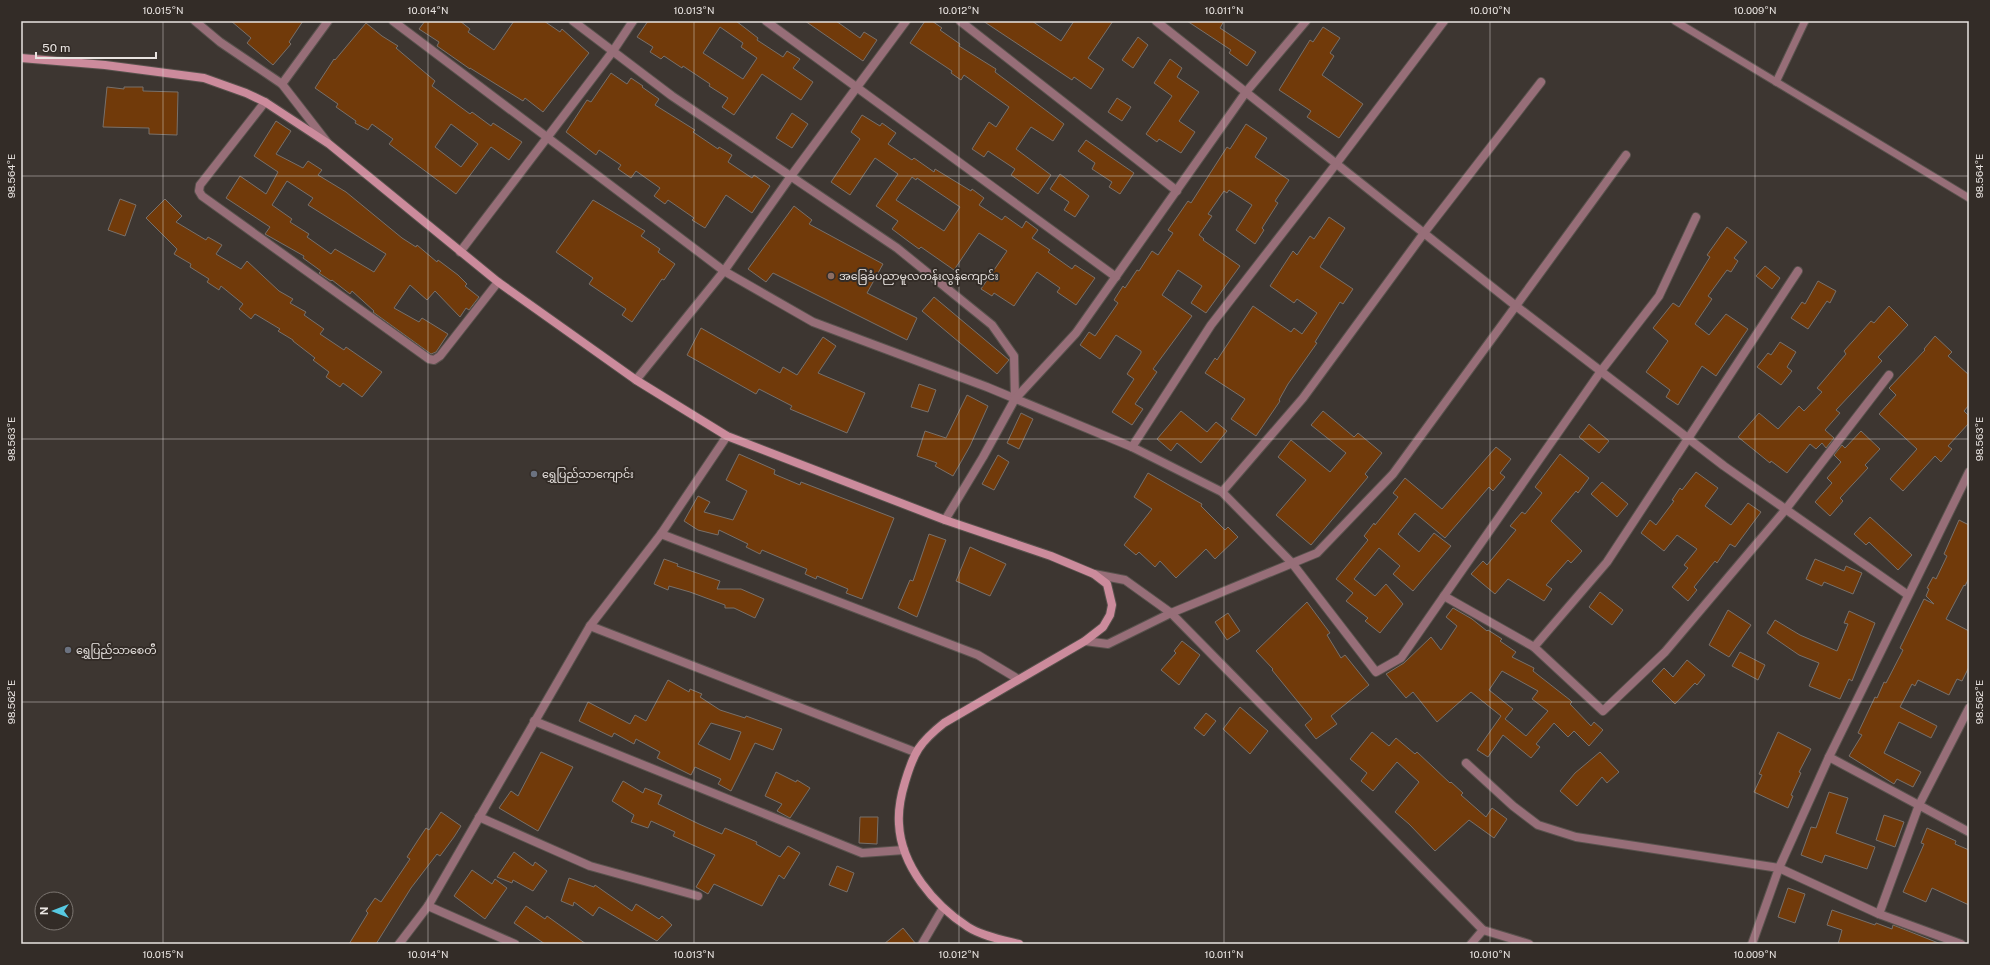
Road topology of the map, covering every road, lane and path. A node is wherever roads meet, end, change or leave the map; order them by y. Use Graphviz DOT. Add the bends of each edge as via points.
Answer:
graph roads {
  1 [pos="195,21"];
  2 [pos="328,21"];
  3 [pos="393,21"];
  4 [pos="573,21"];
  5 [pos="633,21"];
  6 [pos="766,21"];
  7 [pos="906,21"];
  8 [pos="960,21"];
  9 [pos="1156,21"];
  10 [pos="1306,21"];
  11 [pos="1444,21"];
  12 [pos="1675,21"];
  13 [pos="1805,21"];
  14 [pos="613,51"];
  15 [pos="21,58"];
  16 [pos="1541,82"];
  17 [pos="1776,82"];
  18 [pos="282,84"];
  19 [pos="857,87"];
  20 [pos="1246,92"];
  21 [pos="265,102"];
  22 [pos="546,137"];
  23 [pos="329,144"];
  24 [pos="1626,155"];
  25 [pos="1336,164"];
  26 [pos="791,176"];
  27 [pos="1177,191"];
  28 [pos="1969,198"];
  29 [pos="1696,217"];
  30 [pos="1424,233"];
  31 [pos="460,252"];
  32 [pos="724,271"];
  33 [pos="1798,271"];
  34 [pos="1116,277"];
  35 [pos="498,282"];
  36 [pos="1516,306"];
  37 [pos="1601,371"];
  38 [pos="1889,375"];
  39 [pos="636,380"];
  40 [pos="1015,399"];
  41 [pos="727,436"];
  42 [pos="1689,439"];
  43 [pos="1132,447"];
  44 [pos="1969,472"];
  45 [pos="1222,492"];
  46 [pos="1786,509"];
  47 [pos="945,520"];
  48 [pos="661,534"];
  49 [pos="1292,563"];
  50 [pos="1094,574"];
  51 [pos="1908,595"];
  52 [pos="1444,596"];
  53 [pos="1171,612"];
  54 [pos="590,626"];
  55 [pos="1085,641"];
  56 [pos="1534,647"];
  57 [pos="1018,679"];
  58 [pos="1969,708"];
  59 [pos="534,721"];
  60 [pos="915,752"];
  61 [pos="1828,757"];
  62 [pos="1466,763"];
  63 [pos="1919,805"];
  64 [pos="479,817"];
  65 [pos="1969,832"];
  66 [pos="904,850"];
  67 [pos="1779,868"];
  68 [pos="698,896"];
  69 [pos="428,906"];
  70 [pos="943,908"];
  71 [pos="1879,914"];
  72 [pos="1482,930"];
  73 [pos="992,941"];
  74 [pos="399,944"];
  75 [pos="515,944"];
  76 [pos="922,944"];
  77 [pos="1020,944"];
  78 [pos="1471,944"];
  79 [pos="1529,944"];
  80 [pos="1752,944"];
  81 [pos="1961,944"];
  1 -- 18 [label="street" via="220,42"];
  2 -- 18 [label="street"];
  3 -- 22 [label="street"];
  4 -- 14 [label="street"];
  5 -- 14 [label="street"];
  6 -- 19 [label="street"];
  7 -- 19 [label="street"];
  8 -- 27 [label="street"];
  9 -- 20 [label="street"];
  10 -- 20 [label="street"];
  11 -- 25 [label="street"];
  12 -- 17 [label="lane"];
  13 -- 17 [label="lane"];
  14 -- 22 [label="street"];
  14 -- 26 [label="street" via="672,96"];
  15 -- 21 [label="street" via="105,65 204,78"];
  16 -- 30 [label="street"];
  17 -- 28 [label="lane"];
  18 -- 23 [label="street"];
  19 -- 26 [label="street"];
  19 -- 34 [label="street"];
  20 -- 25 [label="street"];
  20 -- 27 [label="street"];
  21 -- 23 [label="street"];
  21 -- 35 [label="street" via="200,185 199,191 202,196 429,359 434,360 440,356"];
  22 -- 31 [label="street"];
  22 -- 32 [label="street"];
  23 -- 31 [label="street"];
  24 -- 36 [label="street"];
  25 -- 30 [label="street"];
  25 -- 43 [label="street" via="1211,325"];
  26 -- 32 [label="street"];
  26 -- 40 [label="street" via="897,248 992,325 1014,356"];
  27 -- 34 [label="street"];
  29 -- 37 [label="street" via="1659,296"];
  30 -- 36 [label="street"];
  30 -- 45 [label="street" via="1303,398"];
  31 -- 35 [label="street"];
  32 -- 39 [label="street"];
  32 -- 40 [label="street" via="813,322"];
  33 -- 42 [label="street"];
  34 -- 40 [label="street" via="1076,333"];
  35 -- 39 [label="street"];
  36 -- 37 [label="street"];
  36 -- 49 [label="street" via="1393,474 1317,553"];
  37 -- 42 [label="street"];
  37 -- 52 [label="street"];
  38 -- 46 [label="street"];
  39 -- 41 [label="street"];
  40 -- 43 [label="street"];
  40 -- 47 [label="street"];
  41 -- 47 [label="street"];
  41 -- 48 [label="street"];
  42 -- 46 [label="street"];
  42 -- 56 [label="street" via="1607,562"];
  43 -- 45 [label="street"];
  44 -- 51 [label="street"];
  45 -- 49 [label="street"];
  46 -- 51 [label="street"];
  46 -- 56 [label="street" via="1665,652 1603,711"];
  47 -- 50 [label="street" via="1051,556"];
  48 -- 54 [label="street"];
  48 -- 57 [label="street" via="978,655"];
  49 -- 52 [label="street" via="1376,672 1401,658"];
  49 -- 53 [label="street"];
  50 -- 53 [label="street" via="1125,580"];
  50 -- 55 [label="street" via="1107,584 1112,605 1103,627"];
  51 -- 61 [label="street"];
  52 -- 56 [label="street"];
  53 -- 55 [label="street" via="1108,644"];
  53 -- 72 [label="street"];
  54 -- 59 [label="street"];
  54 -- 60 [label="street"];
  55 -- 57 [label="street"];
  57 -- 60 [label="street" via="944,723 931,733"];
  58 -- 63 [label="street"];
  59 -- 64 [label="street"];
  59 -- 66 [label="street" via="862,853"];
  60 -- 66 [label="street" via="901,798 898,824"];
  61 -- 63 [label="street"];
  61 -- 67 [label="street"];
  62 -- 67 [label="street" via="1512,806 1538,825 1576,837"];
  63 -- 65 [label="street"];
  63 -- 71 [label="street"];
  64 -- 68 [label="street" via="590,866"];
  64 -- 69 [label="street"];
  66 -- 70 [label="street" via="912,868"];
  67 -- 71 [label="street"];
  67 -- 80 [label="street"];
  69 -- 74 [label="street"];
  69 -- 75 [label="street"];
  70 -- 73 [label="street" via="969,928"];
  70 -- 76 [label="street"];
  71 -- 81 [label="street"];
  72 -- 78 [label="street"];
  72 -- 79 [label="street"];
  73 -- 77 [label="street"];
}
